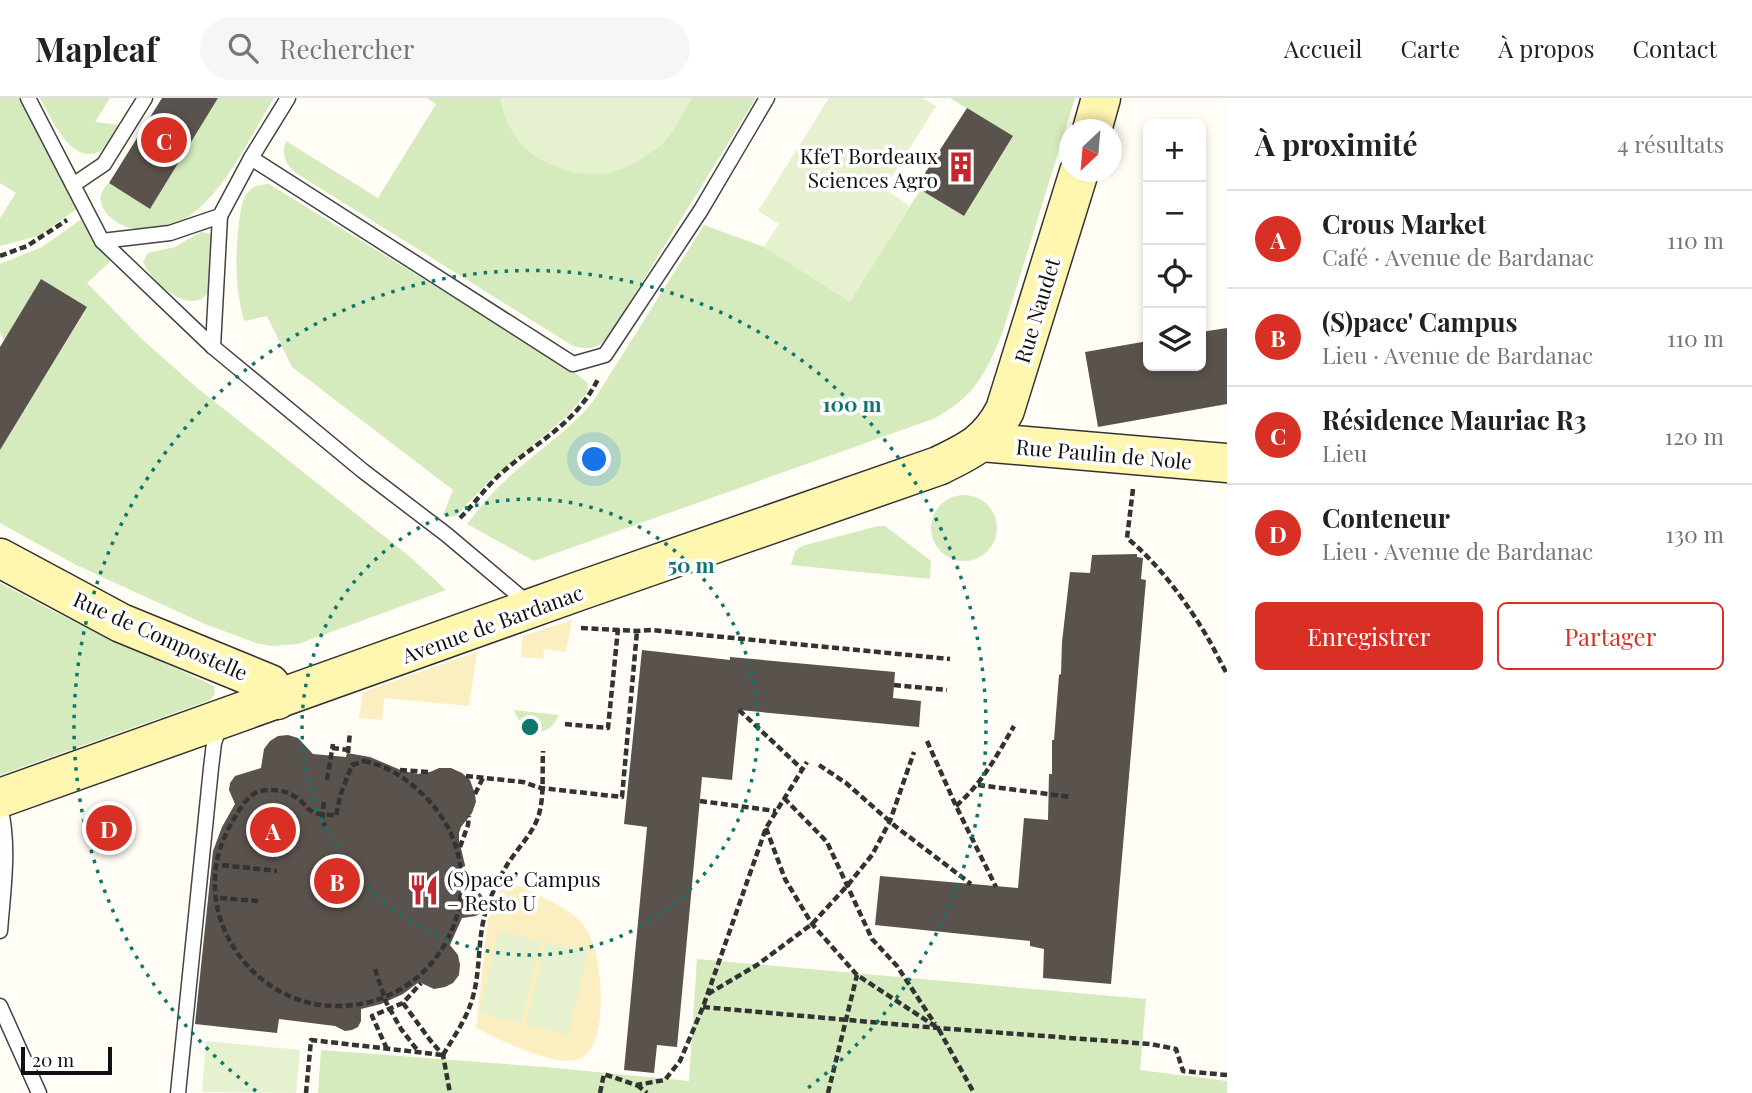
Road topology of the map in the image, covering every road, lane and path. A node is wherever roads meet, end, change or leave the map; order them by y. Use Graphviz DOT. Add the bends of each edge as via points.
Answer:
graph roads {
  1 [pos="27,98"];
  2 [pos="145,98"];
  3 [pos="288,98"];
  4 [pos="767,98"];
  5 [pos="1101,98"];
  6 [pos="1095,119"];
  7 [pos="251,158"];
  8 [pos="1076,182"];
  9 [pos="73,185"];
  10 [pos="84,207"];
  11 [pos="220,216"];
  12 [pos="102,241"];
  13 [pos="0,256"];
  14 [pos="213,347"];
  15 [pos="605,355"];
  16 [pos="981,442"];
  17 [pos="1137,455"];
  18 [pos="1227,463"];
  19 [pos="437,528"];
  20 [pos="0,558"];
  21 [pos="533,608"];
  22 [pos="575,628"];
  23 [pos="618,629"];
  24 [pos="637,631"];
  25 [pos="950,659"];
  26 [pos="1227,674"];
  27 [pos="894,685"];
  28 [pos="947,690"];
  29 [pos="277,700"];
  30 [pos="739,710"];
  31 [pos="222,720"];
  32 [pos="565,724"];
  33 [pos="1014,726"];
  34 [pos="350,732"];
  35 [pos="927,741"];
  36 [pos="543,751"];
  37 [pos="914,752"];
  38 [pos="807,762"];
  39 [pos="818,765"];
  40 [pos="400,769"];
  41 [pos="802,769"];
  42 [pos="429,772"];
  43 [pos="466,776"];
  44 [pos="483,778"];
  45 [pos="327,780"];
  46 [pos="978,785"];
  47 [pos="541,788"];
  48 [pos="276,789"];
  49 [pos="475,794"];
  50 [pos="276,796"];
  51 [pos="1071,797"];
  52 [pos="0,798"];
  53 [pos="784,798"];
  54 [pos="700,801"];
  55 [pos="324,802"];
  56 [pos="0,806"];
  57 [pos="957,806"];
  58 [pos="776,811"];
  59 [pos="323,813"];
  60 [pos="469,816"];
  61 [pos="890,821"];
  62 [pos="325,827"];
  63 [pos="765,828"];
  64 [pos="460,847"];
  65 [pos="217,864"];
  66 [pos="277,870"];
  67 [pos="971,884"];
  68 [pos="847,886"];
  69 [pos="996,887"];
  70 [pos="216,897"];
  71 [pos="258,901"];
  72 [pos="812,924"];
  73 [pos="0,931"];
  74 [pos="375,969"];
  75 [pos="857,975"];
  76 [pos="421,984"];
  77 [pos="707,994"];
  78 [pos="384,998"];
  79 [pos="403,1003"];
  80 [pos="0,1006"];
  81 [pos="703,1007"];
  82 [pos="845,1018"];
  83 [pos="938,1028"];
  84 [pos="387,1049"];
  85 [pos="419,1052"];
  86 [pos="443,1055"];
  87 [pos="1227,1075"];
  88 [pos="636,1085"];
  89 [pos="39,1093"];
  90 [pos="178,1093"];
  91 [pos="306,1093"];
  92 [pos="450,1093"];
  93 [pos="600,1093"];
  94 [pos="647,1093"];
  95 [pos="828,1093"];
  96 [pos="974,1093"];
  1 -- 9 [label="lane"];
  2 -- 9 [label="lane" via="104,164"];
  3 -- 7 [label="lane"];
  4 -- 15 [label="lane" via="701,210"];
  5 -- 6 [label="street"];
  7 -- 11 [label="lane"];
  7 -- 15 [label="lane" via="573,364"];
  8 -- 16 [label="street, Rue Naudet" via="1005,410"];
  9 -- 10 [label="lane"];
  10 -- 12 [label="lane"];
  10 -- 13 [label="path" via="27,246"];
  11 -- 12 [label="lane" via="170,233"];
  11 -- 14 [label="lane"];
  12 -- 14 [label="lane"];
  14 -- 19 [label="lane"];
  15 -- 19 [label="path" via="597,381 577,412 503,471 457,521"];
  16 -- 17 [label="street, Rue Paulin de Nole"];
  16 -- 21 [label="street, Avenue de Bardanac" via="938,466"];
  17 -- 18 [label="street, Rue Paulin de Nole"];
  17 -- 26 [label="path" via="1126,538 1145,552 1179,595"];
  19 -- 21 [label="lane"];
  20 -- 29 [label="street, Rue de Compostelle" via="121,622 270,684"];
  21 -- 29 [label="street, Avenue de Bardanac"];
  22 -- 23 [label="path"];
  23 -- 24 [label="path"];
  23 -- 32 [label="path" via="608,728"];
  24 -- 25 [label="path"];
  24 -- 47 [label="path" via="622,797"];
  27 -- 28 [label="path"];
  29 -- 31 [label="street, Avenue de Bardanac"];
  30 -- 41 [label="path"];
  31 -- 52 [label="street, Avenue de Bardanac"];
  31 -- 90 [label="lane" via="211,768"];
  33 -- 46 [label="path"];
  34 -- 45 [label="path" via="349,751 333,746"];
  35 -- 57 [label="path"];
  36 -- 47 [label="path"];
  37 -- 61 [label="path"];
  38 -- 41 [label="path"];
  39 -- 61 [label="path"];
  40 -- 42 [label="path"];
  41 -- 53 [label="path"];
  43 -- 44 [label="path"];
  44 -- 47 [label="path"];
  44 -- 49 [label="path"];
  46 -- 51 [label="path"];
  46 -- 57 [label="path"];
  47 -- 86 [label="path" via="540,811 530,833 489,902 471,1003"];
  48 -- 50 [label="path"];
  48 -- 59 [label="path" via="291,793 312,812"];
  48 -- 65 [label="path" via="256,791 239,809"];
  53 -- 58 [label="path"];
  53 -- 68 [label="path" via="828,842"];
  54 -- 58 [label="path"];
  55 -- 59 [label="path"];
  56 -- 73 [label="lane" via="5,872"];
  57 -- 69 [label="path"];
  58 -- 63 [label="path"];
  59 -- 62 [label="path"];
  59 -- 78 [label="path" via="336,816 352,765 375,763 412,784 430,801 455,842 462,890 451,935 422,975"];
  60 -- 64 [label="path"];
  61 -- 67 [label="path"];
  61 -- 68 [label="path" via="872,855"];
  63 -- 72 [label="path" via="785,879"];
  63 -- 77 [label="path"];
  65 -- 66 [label="path"];
  65 -- 70 [label="path"];
  68 -- 72 [label="path"];
  68 -- 83 [label="path" via="872,939 897,966"];
  70 -- 71 [label="path"];
  70 -- 78 [label="path" via="232,946 246,966 275,989 308,1003 332,1006 356,1006"];
  72 -- 75 [label="path"];
  72 -- 77 [label="path" via="757,965"];
  74 -- 78 [label="path"];
  75 -- 82 [label="path"];
  75 -- 83 [label="path"];
  76 -- 79 [label="path"];
  77 -- 81 [label="path"];
  78 -- 85 [label="path"];
  79 -- 84 [label="path" via="372,1016"];
  79 -- 86 [label="path"];
  80 -- 89 [label="lane"];
  81 -- 82 [label="path"];
  81 -- 88 [label="path" via="680,1061 665,1080"];
  82 -- 83 [label="path"];
  82 -- 95 [label="path"];
  83 -- 87 [label="path" via="1150,1044 1176,1049 1183,1071"];
  83 -- 96 [label="path"];
  84 -- 85 [label="path"];
  84 -- 91 [label="path" via="311,1040"];
  85 -- 86 [label="path"];
  86 -- 92 [label="path"];
  88 -- 93 [label="path" via="604,1074"];
  88 -- 94 [label="path"];
}
